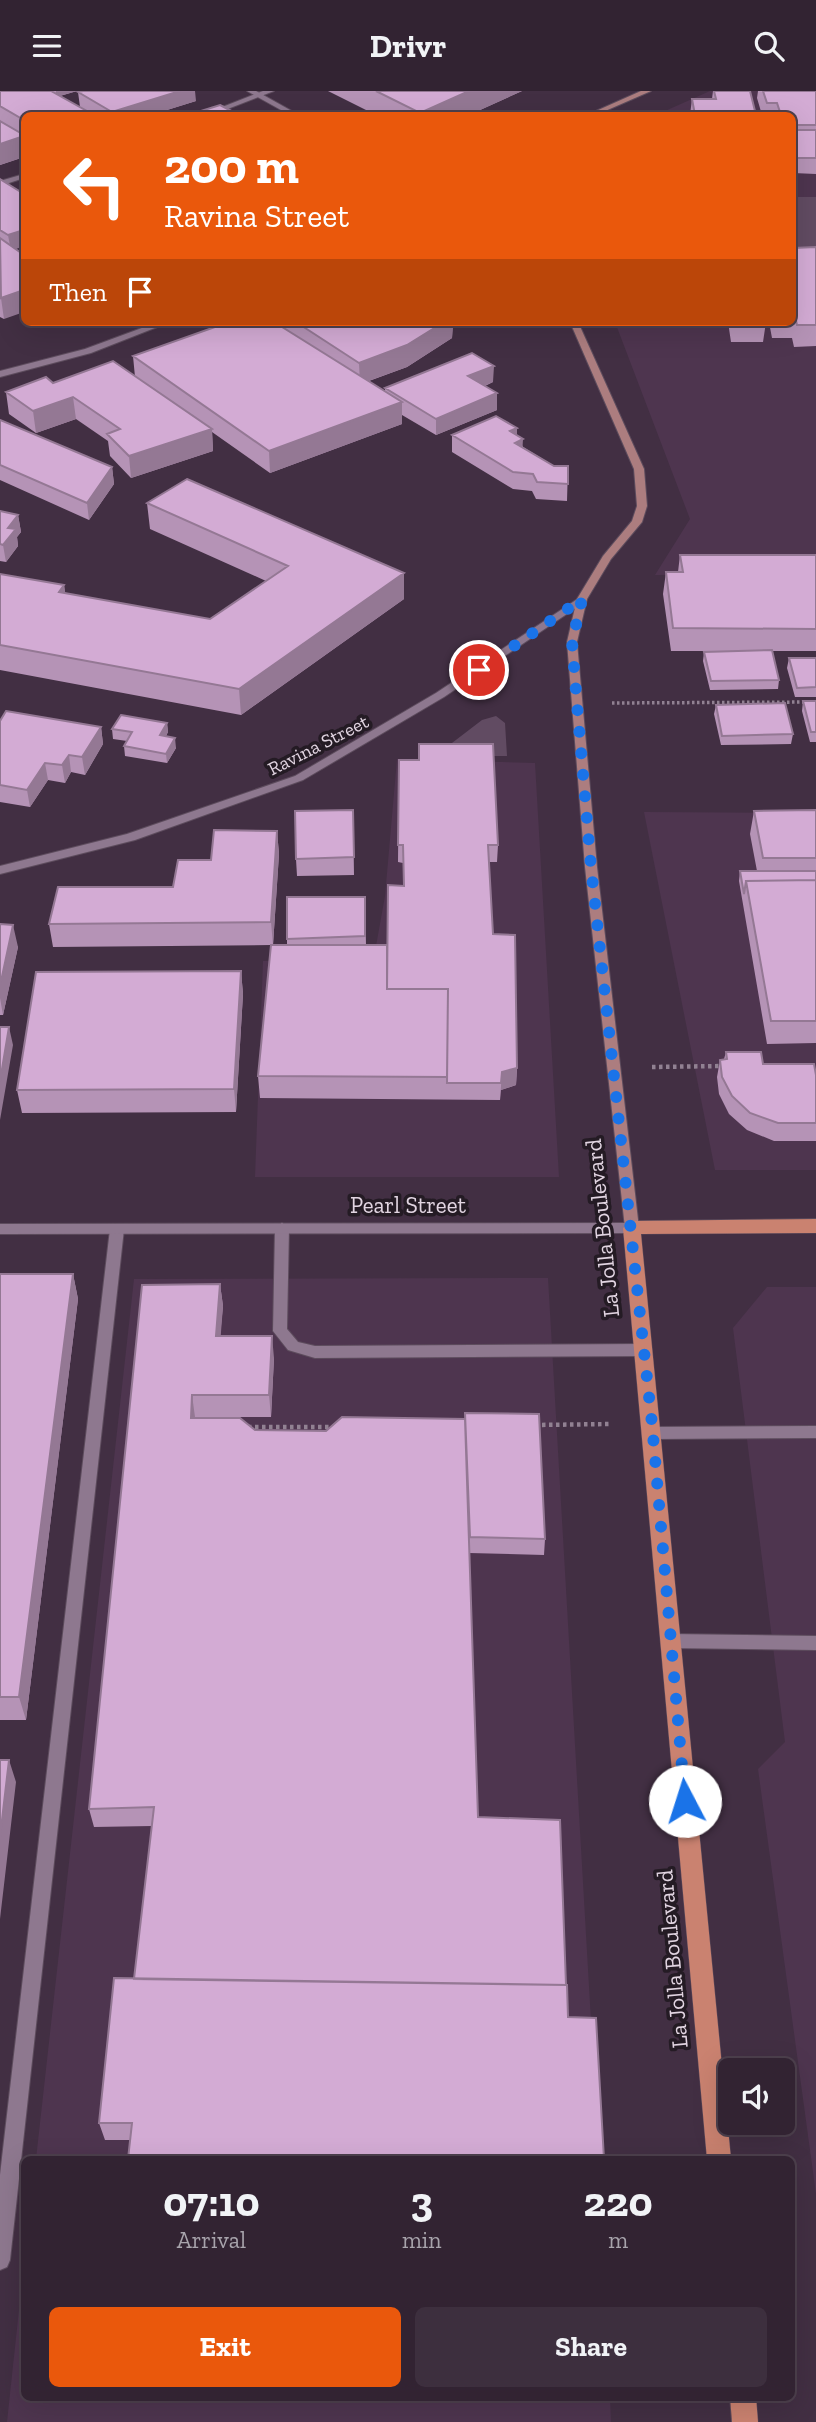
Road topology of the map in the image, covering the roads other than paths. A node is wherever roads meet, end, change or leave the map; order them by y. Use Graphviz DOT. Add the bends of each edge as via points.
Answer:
graph roads {
  1 [pos="250,91"];
  2 [pos="270,91"];
  3 [pos="647,91"];
  4 [pos="261,97"];
  5 [pos="215,112"];
  6 [pos="289,112"];
  7 [pos="598,112"];
  8 [pos="21,177"];
  9 [pos="0,184"];
  10 [pos="155,326"];
  11 [pos="576,326"];
  12 [pos="0,374"];
  13 [pos="582,599"];
  14 [pos="0,870"];
  15 [pos="816,1226"];
  16 [pos="632,1227"];
  17 [pos="282,1228"];
  18 [pos="0,1229"];
  19 [pos="117,1229"];
  20 [pos="643,1350"];
  21 [pos="652,1428"];
  22 [pos="816,1432"];
  23 [pos="670,1641"];
  24 [pos="816,1643"];
  25 [pos="719,2156"];
  26 [pos="5,2159"];
  27 [pos="0,2260"];
  28 [pos="743,2401"];
  29 [pos="745,2422"];
  1 -- 4 [label="street"];
  2 -- 4 [label="street"];
  3 -- 7 [label="main road"];
  4 -- 5 [label="street"];
  4 -- 6 [label="street"];
  8 -- 9 [label="street"];
  10 -- 12 [label="street" via="88,351"];
  11 -- 13 [label="main road, La Jolla Boulevard" via="639,469 642,506 637,522"];
  13 -- 14 [label="street, Ravina Street" via="440,695 299,778 131,837"];
  13 -- 16 [label="main road, La Jolla Boulevard" via="572,642"];
  15 -- 16 [label="main road, Pearl Street"];
  16 -- 17 [label="street, Pearl Street"];
  16 -- 20 [label="main road, La Jolla Boulevard"];
  17 -- 19 [label="street, Pearl Street"];
  17 -- 20 [label="street" via="280,1332 293,1346 315,1352"];
  18 -- 19 [label="street, Pearl Street"];
  19 -- 26 [label="street"];
  20 -- 21 [label="main road, La Jolla Boulevard"];
  21 -- 22 [label="street"];
  21 -- 23 [label="main road, La Jolla Boulevard"];
  23 -- 24 [label="street"];
  23 -- 25 [label="main road, La Jolla Boulevard"];
  26 -- 27 [label="street"];
  28 -- 29 [label="main road"];
}
